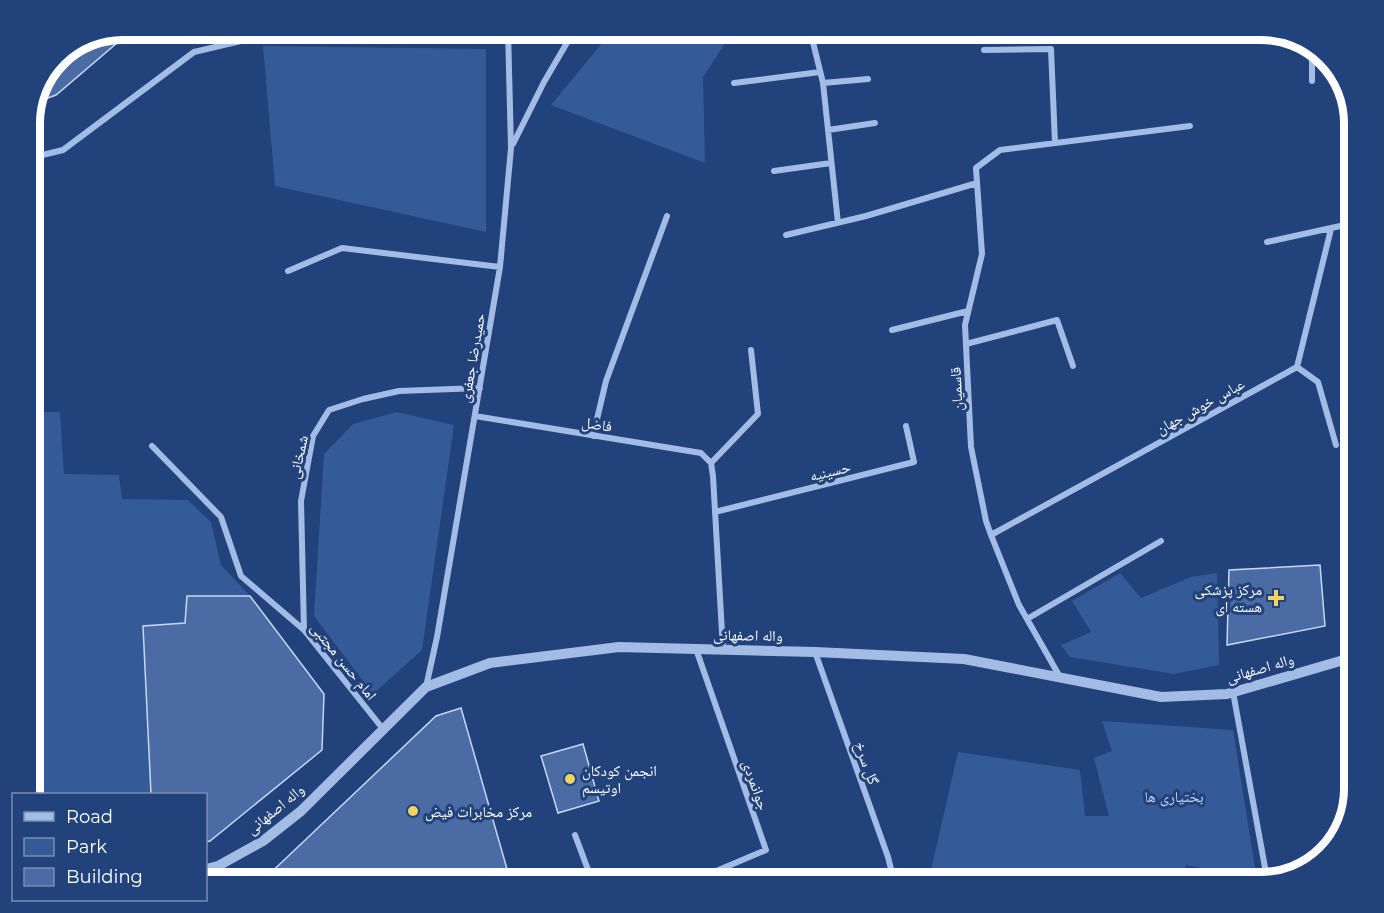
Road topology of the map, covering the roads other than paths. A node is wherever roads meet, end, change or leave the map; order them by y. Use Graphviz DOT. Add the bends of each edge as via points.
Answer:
graph roads {
  1 [pos="245,40"];
  2 [pos="508,40"];
  3 [pos="569,40"];
  4 [pos="812,40"];
  5 [pos="984,50"];
  6 [pos="1312,59"];
  7 [pos="820,72"];
  8 [pos="868,79"];
  9 [pos="1311,81"];
  10 [pos="734,83"];
  11 [pos="823,83"];
  12 [pos="875,123"];
  13 [pos="1190,126"];
  14 [pos="828,130"];
  15 [pos="1055,143"];
  16 [pos="511,148"];
  17 [pos="41,155"];
  18 [pos="831,164"];
  19 [pos="774,171"];
  20 [pos="977,183"];
  21 [pos="667,216"];
  22 [pos="838,223"];
  23 [pos="1344,226"];
  24 [pos="1331,229"];
  25 [pos="786,235"];
  26 [pos="1267,242"];
  27 [pos="500,267"];
  28 [pos="288,271"];
  29 [pos="968,311"];
  30 [pos="892,330"];
  31 [pos="966,344"];
  32 [pos="751,350"];
  33 [pos="1073,366"];
  34 [pos="1297,367"];
  35 [pos="480,388"];
  36 [pos="475,416"];
  37 [pos="906,426"];
  38 [pos="593,436"];
  39 [pos="1336,445"];
  40 [pos="152,446"];
  41 [pos="711,463"];
  42 [pos="715,512"];
  43 [pos="991,535"];
  44 [pos="1161,541"];
  45 [pos="1027,619"];
  46 [pos="304,630"];
  47 [pos="696,649"];
  48 [pos="723,650"];
  49 [pos="814,652"];
  50 [pos="1344,660"];
  51 [pos="1060,677"];
  52 [pos="426,687"];
  53 [pos="1233,692"];
  54 [pos="383,729"];
  55 [pos="575,835"];
  56 [pos="207,869"];
  57 [pos="589,872"];
  58 [pos="714,872"];
  59 [pos="892,872"];
  60 [pos="1266,872"];
  1 -- 17 [label="street" via="194,52 63,150"];
  2 -- 16 [label="street, حمیدرضا جعفری"];
  3 -- 16 [label="street"];
  4 -- 7 [label="street"];
  5 -- 15 [label="street" via="1051,49"];
  6 -- 9 [label="street"];
  7 -- 10 [label="street"];
  7 -- 11 [label="street"];
  8 -- 11 [label="street"];
  11 -- 14 [label="street"];
  12 -- 14 [label="street"];
  13 -- 15 [label="street"];
  14 -- 18 [label="street"];
  15 -- 20 [label="street, قاسمیان" via="1000,150 976,168"];
  16 -- 27 [label="street, حمیدرضا جعفری"];
  18 -- 19 [label="street"];
  18 -- 22 [label="street"];
  20 -- 22 [label="street"];
  20 -- 29 [label="street, قاسمیان" via="982,254"];
  21 -- 38 [label="street" via="606,381"];
  22 -- 25 [label="street"];
  23 -- 24 [label="street"];
  24 -- 26 [label="street"];
  24 -- 34 [label="street"];
  27 -- 28 [label="street" via="342,248"];
  27 -- 35 [label="street, حمیدرضا جعفری"];
  29 -- 30 [label="street"];
  29 -- 31 [label="street, قاسمیان"];
  31 -- 33 [label="street" via="1057,320"];
  31 -- 43 [label="street, قاسمیان" via="971,447"];
  32 -- 41 [label="street" via="758,414"];
  34 -- 39 [label="street" via="1318,382"];
  34 -- 43 [label="street, عباس خوش جهان"];
  35 -- 36 [label="street, حمیدرضا جعفری"];
  35 -- 46 [label="street, شمخانی" via="399,391 329,410 313,436 301,501"];
  36 -- 38 [label="street, فاضل"];
  36 -- 52 [label="street, حمیدرضا جعفری"];
  37 -- 42 [label="street, حسینیه" via="914,462"];
  38 -- 41 [label="street, فاضل" via="701,453"];
  40 -- 46 [label="street, امام حسن مجتبی" via="221,517 241,576"];
  41 -- 42 [label="street"];
  42 -- 48 [label="street"];
  43 -- 45 [label="street, قاسمیان"];
  44 -- 45 [label="street"];
  45 -- 51 [label="street, قاسمیان"];
  46 -- 54 [label="street, امام حسن مجتبی"];
  47 -- 48 [label="street, واله اصفهانی"];
  47 -- 52 [label="street, واله اصفهانی" via="620,647 490,663"];
  47 -- 58 [label="street, جوانمردی" via="766,850"];
  48 -- 49 [label="street, واله اصفهانی"];
  49 -- 51 [label="street, واله اصفهانی" via="964,659"];
  49 -- 59 [label="street, گل سرخ"];
  50 -- 53 [label="street, واله اصفهانی"];
  51 -- 53 [label="street, واله اصفهانی" via="1161,697"];
  52 -- 54 [label="street, واله اصفهانی"];
  53 -- 60 [label="street"];
  54 -- 56 [label="street, واله اصفهانی" via="301,811 263,842"];
  55 -- 57 [label="street"];
}
